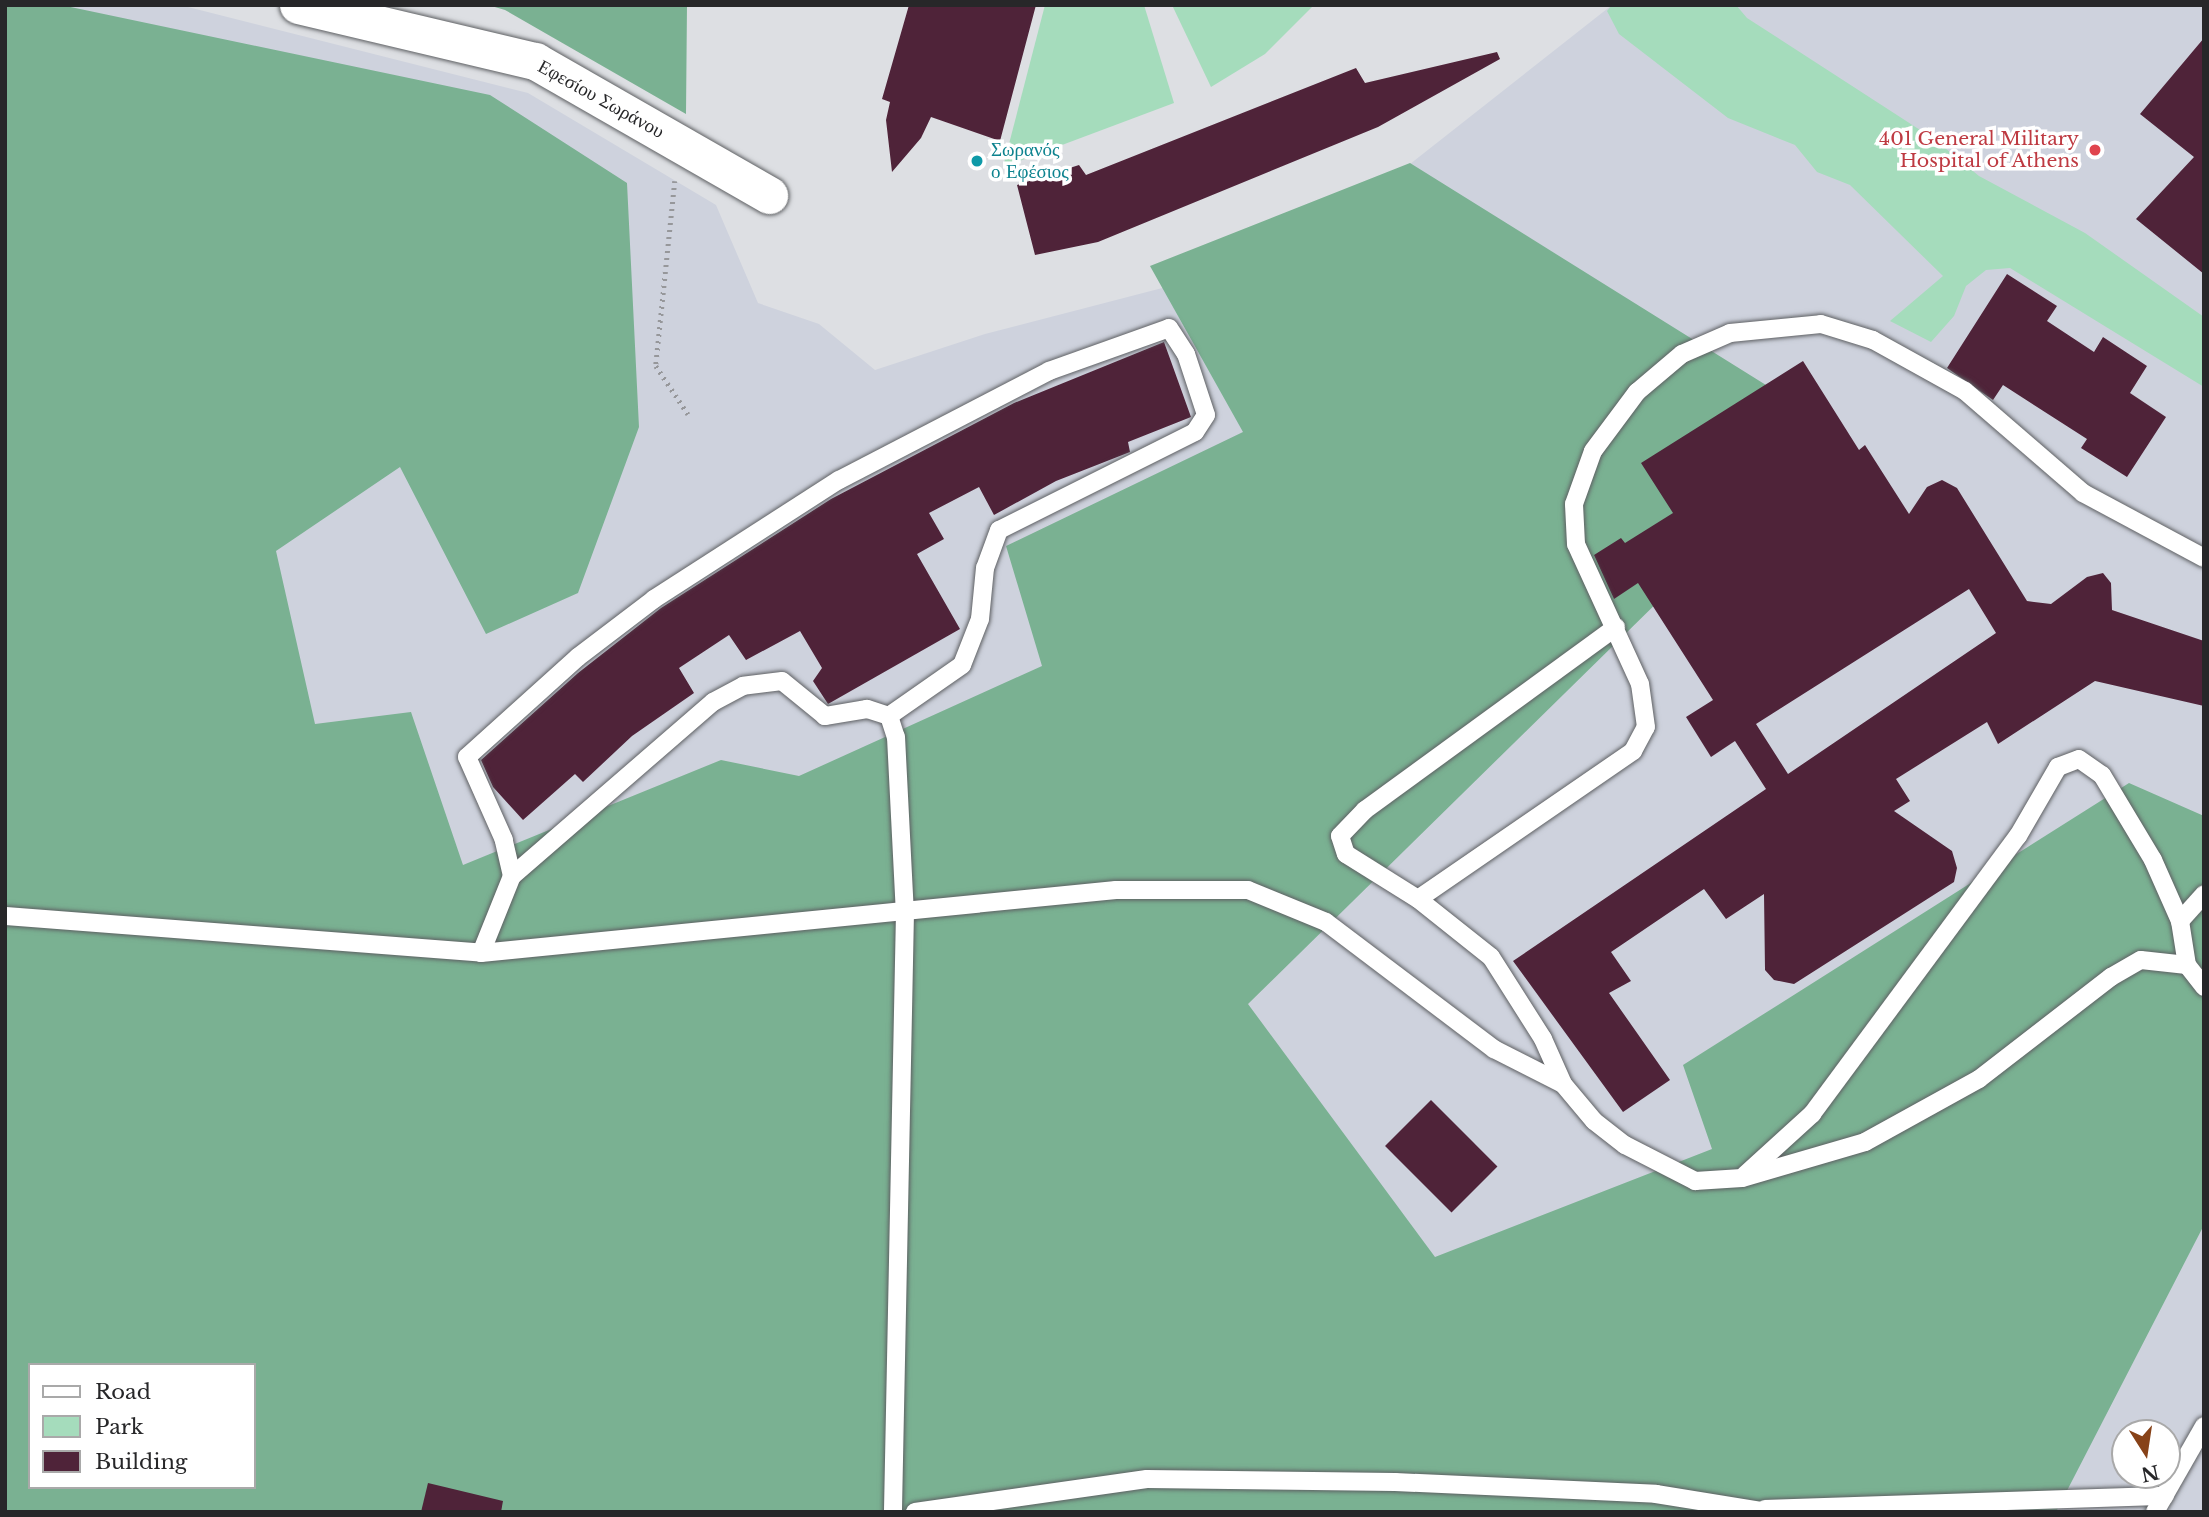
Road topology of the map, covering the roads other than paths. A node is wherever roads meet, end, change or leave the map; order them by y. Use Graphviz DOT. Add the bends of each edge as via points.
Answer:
graph roads {
  1 [pos="298,5"];
  2 [pos="769,195"];
  3 [pos="2204,558"];
  4 [pos="1616,627"];
  5 [pos="889,716"];
  6 [pos="512,876"];
  7 [pos="2204,894"];
  8 [pos="1418,899"];
  9 [pos="905,912"];
  10 [pos="5,916"];
  11 [pos="2180,921"];
  12 [pos="481,953"];
  13 [pos="2187,965"];
  14 [pos="2204,987"];
  15 [pos="1563,1084"];
  16 [pos="1742,1178"];
  17 [pos="2204,1426"];
  18 [pos="2165,1496"];
  19 [pos="1767,1511"];
  20 [pos="893,1512"];
  21 [pos="915,1512"];
  22 [pos="2155,1512"];
  1 -- 2 [label="street, Εφεσίου Σωράνου" via="535,61"];
  3 -- 4 [label="lane" via="2083,493 1965,391 1873,340 1821,324 1730,333 1682,354 1637,393 1593,451 1574,504 1576,544"];
  4 -- 8 [label="lane" via="1640,684 1646,727 1633,751"];
  4 -- 8 [label="lane" via="1365,810 1340,836 1346,854"];
  5 -- 6 [label="lane" via="867,709 825,716 782,681 743,686 713,702"];
  5 -- 6 [label="lane" via="962,665 981,619 985,568 999,530 1195,432 1206,415 1186,354 1169,328 1049,371 839,480 654,598 578,657 467,757 504,839"];
  5 -- 9 [label="lane" via="896,737"];
  6 -- 12 [label="lane"];
  7 -- 11 [label="lane"];
  8 -- 15 [label="lane" via="1491,957 1543,1039"];
  9 -- 12 [label="lane"];
  9 -- 15 [label="lane" via="1116,890 1248,890 1325,922 1494,1049"];
  9 -- 20 [label="lane"];
  10 -- 12 [label="lane"];
  11 -- 13 [label="lane"];
  11 -- 16 [label="lane" via="2153,859 2102,775 2079,759 2058,767 2010,848 1812,1114"];
  13 -- 14 [label="lane"];
  13 -- 16 [label="lane" via="2141,960 2110,977 1979,1079 1865,1142"];
  15 -- 16 [label="lane" via="1594,1121 1625,1145 1695,1181"];
  17 -- 18 [label="lane"];
  18 -- 19 [label="lane"];
  18 -- 22 [label="lane"];
  19 -- 21 [label="lane" via="1628,1493 1395,1482 1147,1479"];
}
